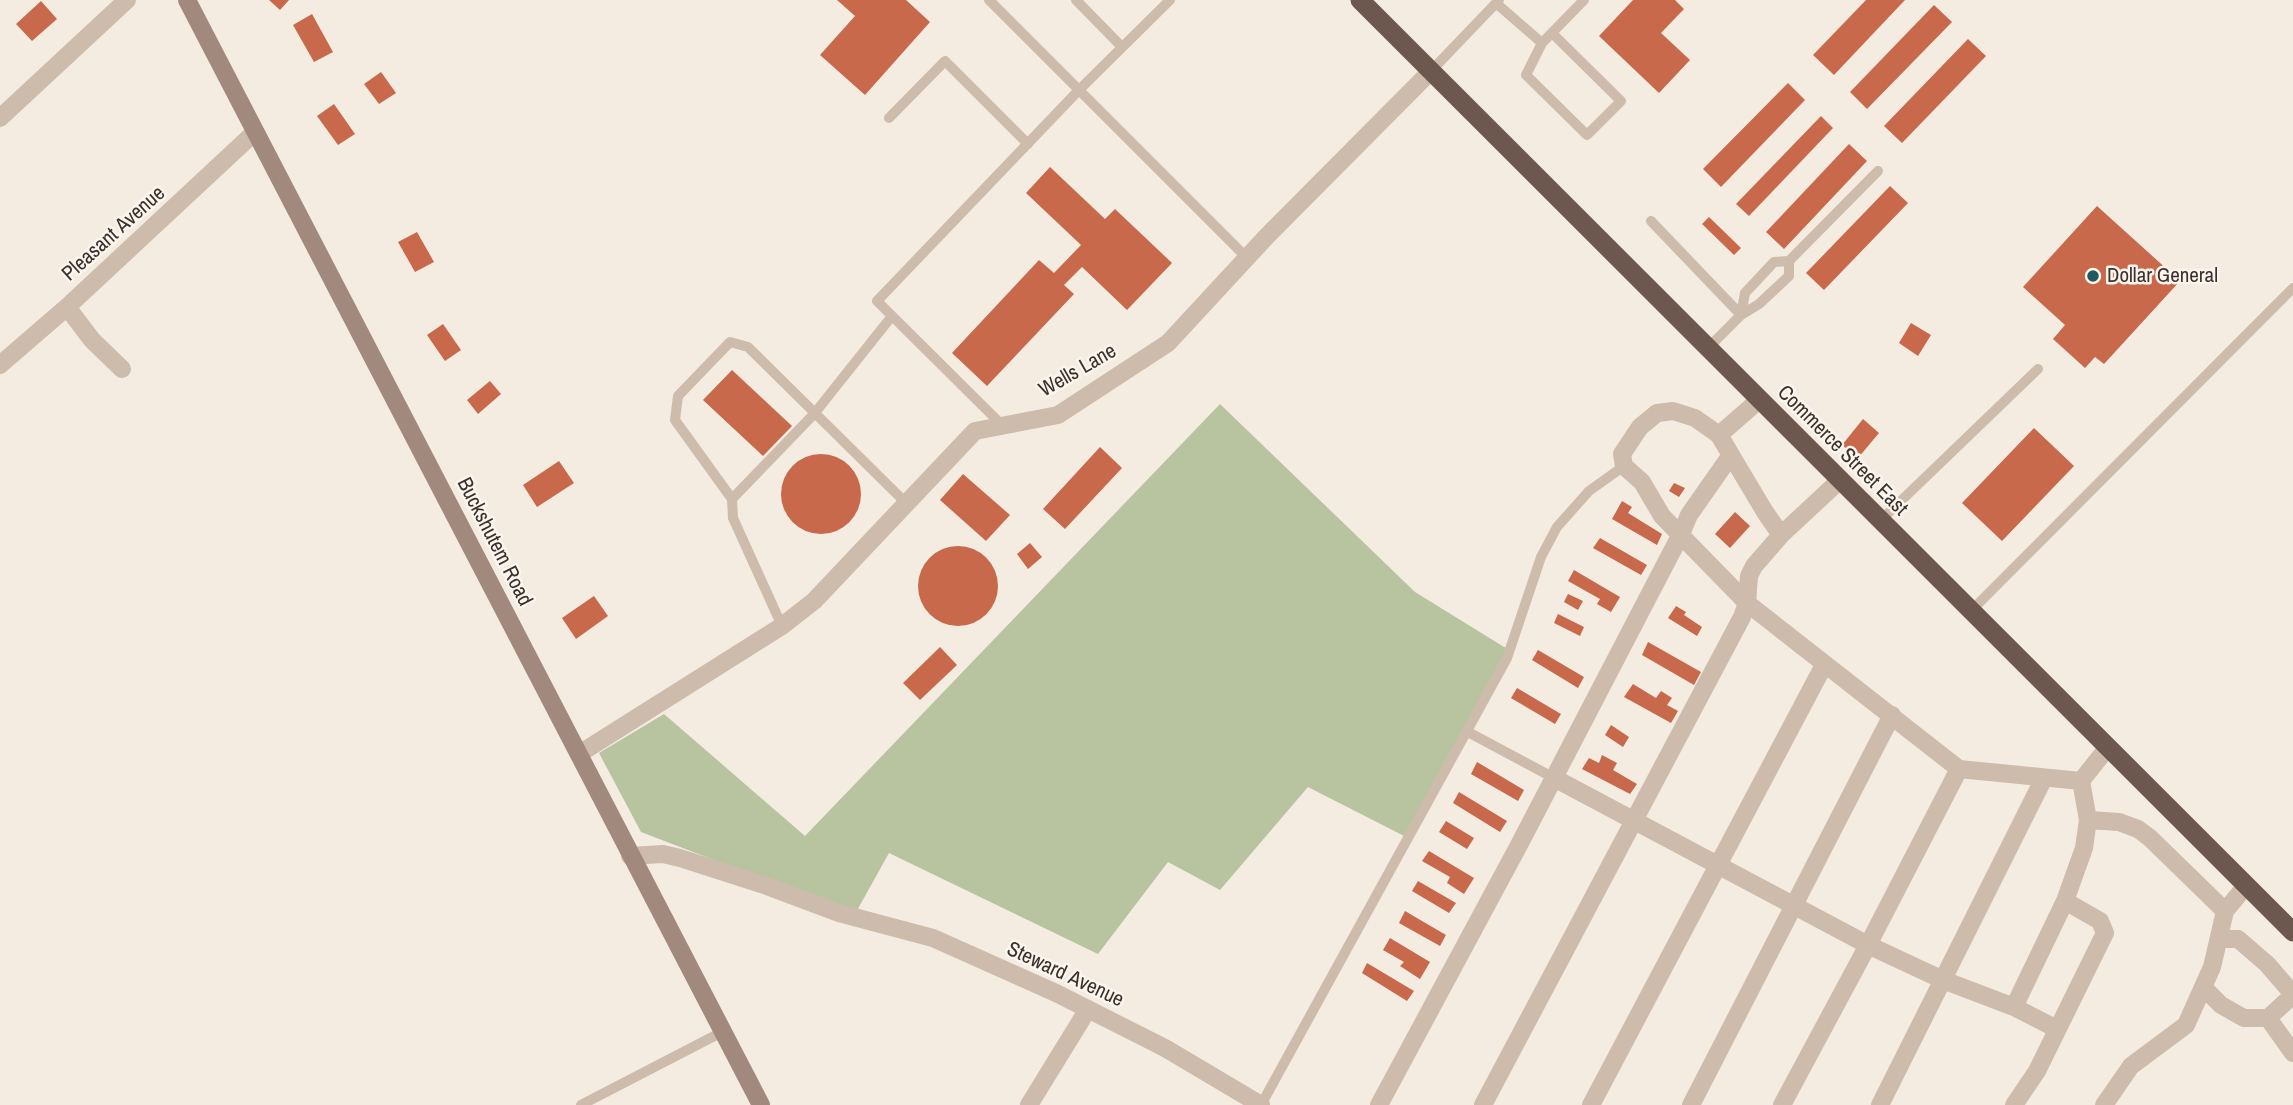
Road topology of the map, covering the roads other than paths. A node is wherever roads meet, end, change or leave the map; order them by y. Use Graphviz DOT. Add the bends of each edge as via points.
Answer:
graph roads {
  1 [pos="127,0"];
  2 [pos="187,0"];
  3 [pos="989,0"];
  4 [pos="1076,0"];
  5 [pos="1170,0"];
  6 [pos="1360,0"];
  7 [pos="1584,0"];
  8 [pos="1498,2"];
  9 [pos="1552,33"];
  10 [pos="1542,43"];
  11 [pos="1122,47"];
  12 [pos="1431,71"];
  13 [pos="1079,90"];
  14 [pos="0,117"];
  15 [pos="889,118"];
  16 [pos="256,132"];
  17 [pos="1028,144"];
  18 [pos="1878,171"];
  19 [pos="1651,221"];
  20 [pos="1248,259"];
  21 [pos="1789,261"];
  22 [pos="2293,288"];
  23 [pos="67,307"];
  24 [pos="1741,314"];
  25 [pos="892,316"];
  26 [pos="1708,348"];
  27 [pos="0,365"];
  28 [pos="122,369"];
  29 [pos="2038,369"];
  30 [pos="1759,400"];
  31 [pos="814,414"];
  32 [pos="1003,426"];
  33 [pos="1719,435"];
  34 [pos="1731,455"];
  35 [pos="1624,466"];
  36 [pos="1839,481"];
  37 [pos="732,499"];
  38 [pos="907,504"];
  39 [pos="1880,521"];
  40 [pos="1681,534"];
  41 [pos="1781,535"];
  42 [pos="1747,603"];
  43 [pos="1971,611"];
  44 [pos="782,626"];
  45 [pos="1824,665"];
  46 [pos="1892,715"];
  47 [pos="1468,732"];
  48 [pos="2108,747"];
  49 [pos="579,754"];
  50 [pos="1959,769"];
  51 [pos="1554,778"];
  52 [pos="2044,778"];
  53 [pos="2081,781"];
  54 [pos="2088,820"];
  55 [pos="1634,822"];
  56 [pos="630,856"];
  57 [pos="1718,865"];
  58 [pos="2246,886"];
  59 [pos="2065,901"];
  60 [pos="1795,904"];
  61 [pos="2225,911"];
  62 [pos="2293,932"];
  63 [pos="2220,939"];
  64 [pos="1868,944"];
  65 [pos="1943,980"];
  66 [pos="2203,988"];
  67 [pos="2293,995"];
  68 [pos="2014,1007"];
  69 [pos="1088,1009"];
  70 [pos="2268,1017"];
  71 [pos="2057,1029"];
  72 [pos="722,1032"];
  73 [pos="2293,1053"];
  74 [pos="581,1105"];
  75 [pos="761,1105"];
  76 [pos="1028,1105"];
  77 [pos="1261,1105"];
  78 [pos="1379,1105"];
  79 [pos="1483,1105"];
  80 [pos="1591,1105"];
  81 [pos="1690,1105"];
  82 [pos="1782,1105"];
  83 [pos="1880,1105"];
  84 [pos="2014,1105"];
  85 [pos="2104,1105"];
  1 -- 14 [label="street"];
  2 -- 16 [label="main road, Buckshutem Road"];
  3 -- 13 [label="lane"];
  4 -- 11 [label="lane"];
  5 -- 11 [label="lane"];
  6 -- 12 [label="highway, Commerce Street East"];
  7 -- 9 [label="lane"];
  8 -- 10 [label="lane"];
  8 -- 12 [label="lane"];
  9 -- 10 [label="lane"];
  9 -- 10 [label="lane" via="1621,102 1587,135 1526,75"];
  11 -- 13 [label="lane"];
  12 -- 20 [label="street, Wells Lane"];
  12 -- 26 [label="highway, Commerce Street East"];
  13 -- 17 [label="lane"];
  13 -- 20 [label="lane"];
  15 -- 17 [label="lane" via="946,61"];
  16 -- 23 [label="street, Pleasant Avenue"];
  16 -- 49 [label="main road, Buckshutem Road"];
  17 -- 25 [label="lane" via="877,301"];
  18 -- 21 [label="lane"];
  19 -- 24 [label="lane"];
  20 -- 32 [label="street, Wells Lane" via="1168,343 1058,415"];
  21 -- 24 [label="lane" via="1788,276 1759,304"];
  21 -- 24 [label="lane" via="1774,262 1745,293"];
  22 -- 43 [label="lane"];
  23 -- 27 [label="street, Pleasant Avenue"];
  23 -- 28 [label="street"];
  24 -- 26 [label="lane"];
  25 -- 31 [label="lane"];
  25 -- 32 [label="lane"];
  26 -- 30 [label="highway, Commerce Street East"];
  29 -- 39 [label="lane"];
  30 -- 33 [label="street"];
  30 -- 36 [label="highway, Commerce Street East"];
  31 -- 37 [label="lane"];
  31 -- 37 [label="lane" via="748,347 730,342 678,396 675,420"];
  31 -- 38 [label="lane"];
  32 -- 38 [label="street, Wells Lane" via="975,431"];
  33 -- 34 [label="street"];
  33 -- 35 [label="street" via="1695,418 1673,411 1657,413 1640,427 1622,454"];
  34 -- 40 [label="street"];
  34 -- 41 [label="street"];
  35 -- 40 [label="street" via="1642,482 1662,516"];
  35 -- 47 [label="lane" via="1589,491 1557,527 1541,557 1507,658"];
  36 -- 39 [label="highway, Commerce Street East"];
  36 -- 41 [label="street"];
  37 -- 44 [label="lane" via="733,518"];
  38 -- 44 [label="street, Wells Lane" via="814,601"];
  39 -- 43 [label="highway, Commerce Street East"];
  40 -- 42 [label="street"];
  40 -- 51 [label="street"];
  41 -- 42 [label="street" via="1754,566"];
  42 -- 45 [label="street"];
  42 -- 55 [label="street"];
  43 -- 48 [label="highway, Commerce Street East"];
  44 -- 49 [label="street, Wells Lane"];
  45 -- 46 [label="street"];
  45 -- 57 [label="street"];
  46 -- 50 [label="street"];
  46 -- 60 [label="street"];
  47 -- 51 [label="lane"];
  47 -- 77 [label="lane"];
  48 -- 53 [label="street"];
  48 -- 58 [label="highway, Commerce Street East"];
  49 -- 56 [label="main road, Buckshutem Road"];
  50 -- 52 [label="street"];
  50 -- 64 [label="street"];
  51 -- 55 [label="street"];
  51 -- 78 [label="street"];
  52 -- 53 [label="street"];
  52 -- 65 [label="street"];
  53 -- 54 [label="street"];
  54 -- 59 [label="street" via="2084,848"];
  54 -- 61 [label="street" via="2119,822 2138,829"];
  55 -- 57 [label="street"];
  55 -- 79 [label="street"];
  56 -- 69 [label="street, Steward Avenue" via="680,858 839,913 933,938"];
  56 -- 72 [label="main road, Buckshutem Road"];
  57 -- 60 [label="street"];
  57 -- 80 [label="street"];
  58 -- 61 [label="street"];
  58 -- 62 [label="highway, Commerce Street East"];
  59 -- 68 [label="street"];
  59 -- 71 [label="street" via="2100,921 2105,933"];
  60 -- 64 [label="street"];
  60 -- 81 [label="street"];
  61 -- 63 [label="street"];
  63 -- 66 [label="street"];
  63 -- 67 [label="street" via="2238,939"];
  64 -- 65 [label="street"];
  64 -- 82 [label="street"];
  65 -- 68 [label="street"];
  65 -- 83 [label="street"];
  66 -- 70 [label="street" via="2244,1018"];
  66 -- 85 [label="street" via="2186,1025 2131,1066"];
  67 -- 70 [label="street"];
  68 -- 71 [label="street"];
  69 -- 76 [label="street"];
  69 -- 77 [label="street, Steward Avenue"];
  70 -- 73 [label="street"];
  71 -- 84 [label="street"];
  72 -- 74 [label="lane"];
  72 -- 75 [label="main road, Buckshutem Road"];
}
